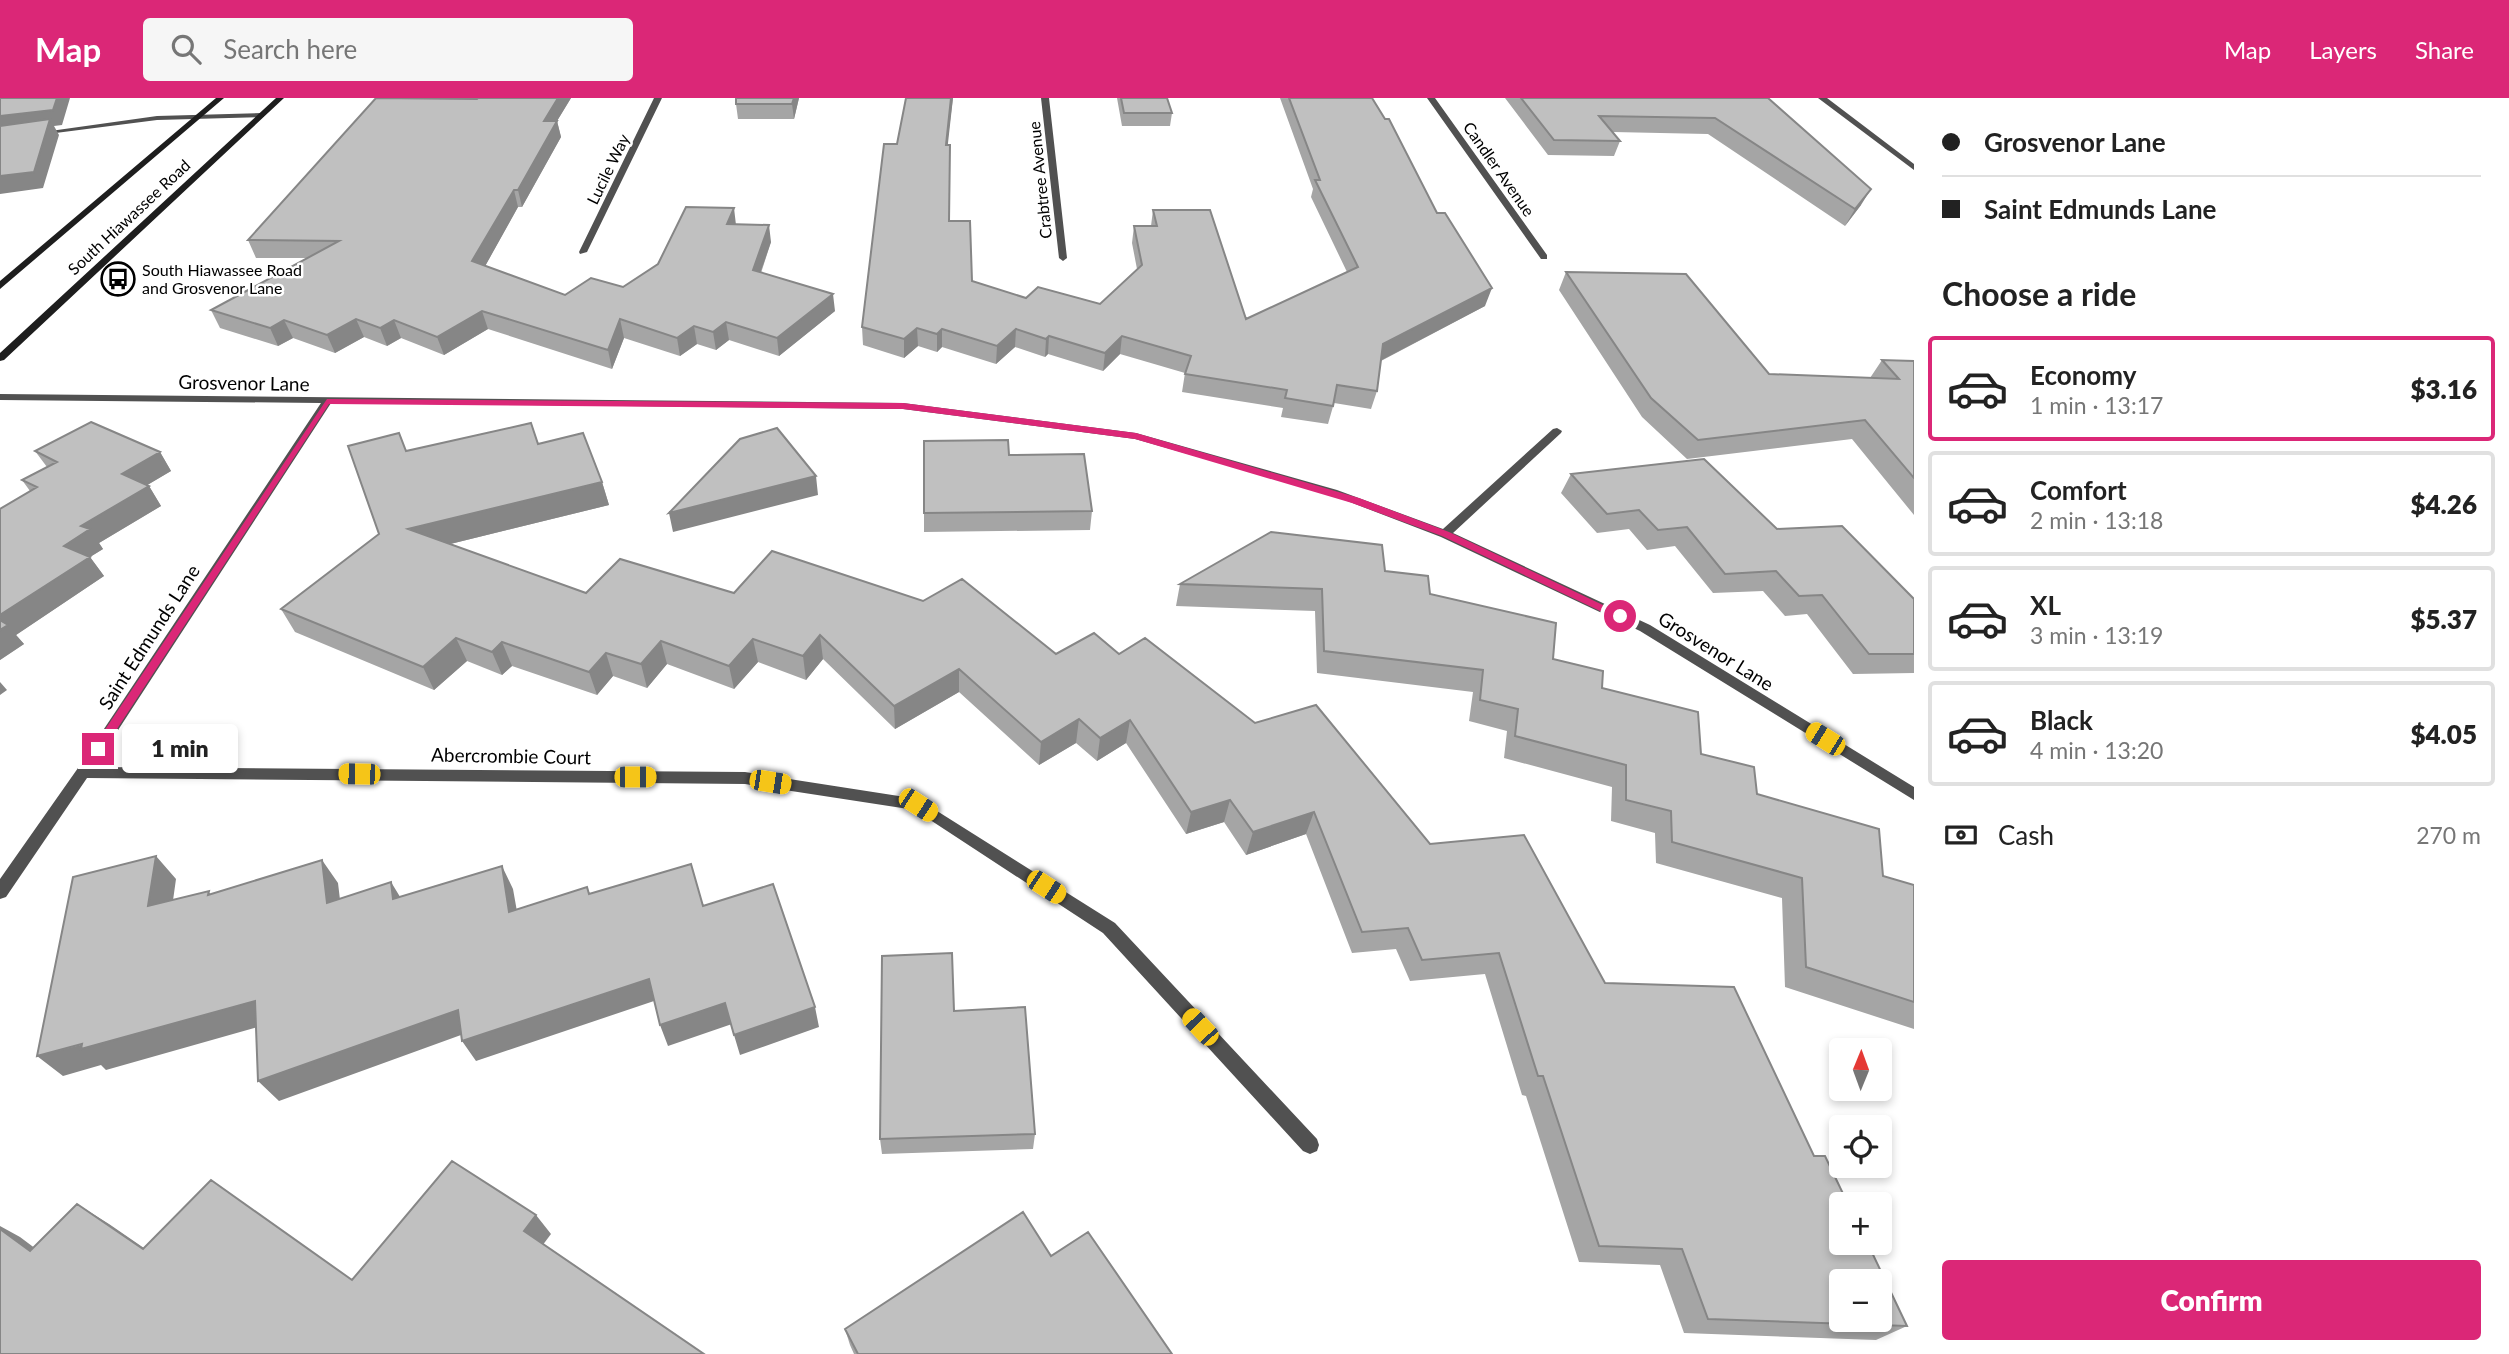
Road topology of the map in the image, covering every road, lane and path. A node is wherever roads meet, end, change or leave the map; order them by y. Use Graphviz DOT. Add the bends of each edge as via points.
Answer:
graph roads {
  1 [pos="220,98"];
  2 [pos="280,98"];
  3 [pos="658,98"];
  4 [pos="1045,98"];
  5 [pos="1431,98"];
  6 [pos="1822,98"];
  7 [pos="200,115"];
  8 [pos="261,115"];
  9 [pos="36,133"];
  10 [pos="1914,168"];
  11 [pos="583,252"];
  12 [pos="1544,257"];
  13 [pos="1063,258"];
  14 [pos="0,286"];
  15 [pos="0,358"];
  16 [pos="0,397"];
  17 [pos="327,402"];
  18 [pos="1557,431"];
  19 [pos="1445,534"];
  20 [pos="83,772"];
  21 [pos="1914,794"];
  22 [pos="0,892"];
  23 [pos="1310,1145"];
  1 -- 7 [label="street, South Hiawassee Road"];
  2 -- 8 [label="street, South Hiawassee Road"];
  3 -- 11 [label="street, Lucile Way"];
  4 -- 13 [label="street, Crabtree Avenue"];
  5 -- 12 [label="street, Candler Avenue"];
  6 -- 10 [label="street"];
  7 -- 8 [label="street"];
  7 -- 9 [label="street"];
  7 -- 14 [label="street, South Hiawassee Road"];
  8 -- 15 [label="street, South Hiawassee Road"];
  16 -- 17 [label="street, Grosvenor Lane"];
  17 -- 19 [label="street, Grosvenor Lane" via="903,406 1136,436 1333,492"];
  17 -- 20 [label="street, Saint Edmunds Lane"];
  18 -- 19 [label="street"];
  19 -- 21 [label="street, Grosvenor Lane" via="1645,628"];
  20 -- 22 [label="street, Saint Edmunds Lane"];
  20 -- 23 [label="street, Abercrombie Court" via="745,778 918,805 1109,928"];
}
